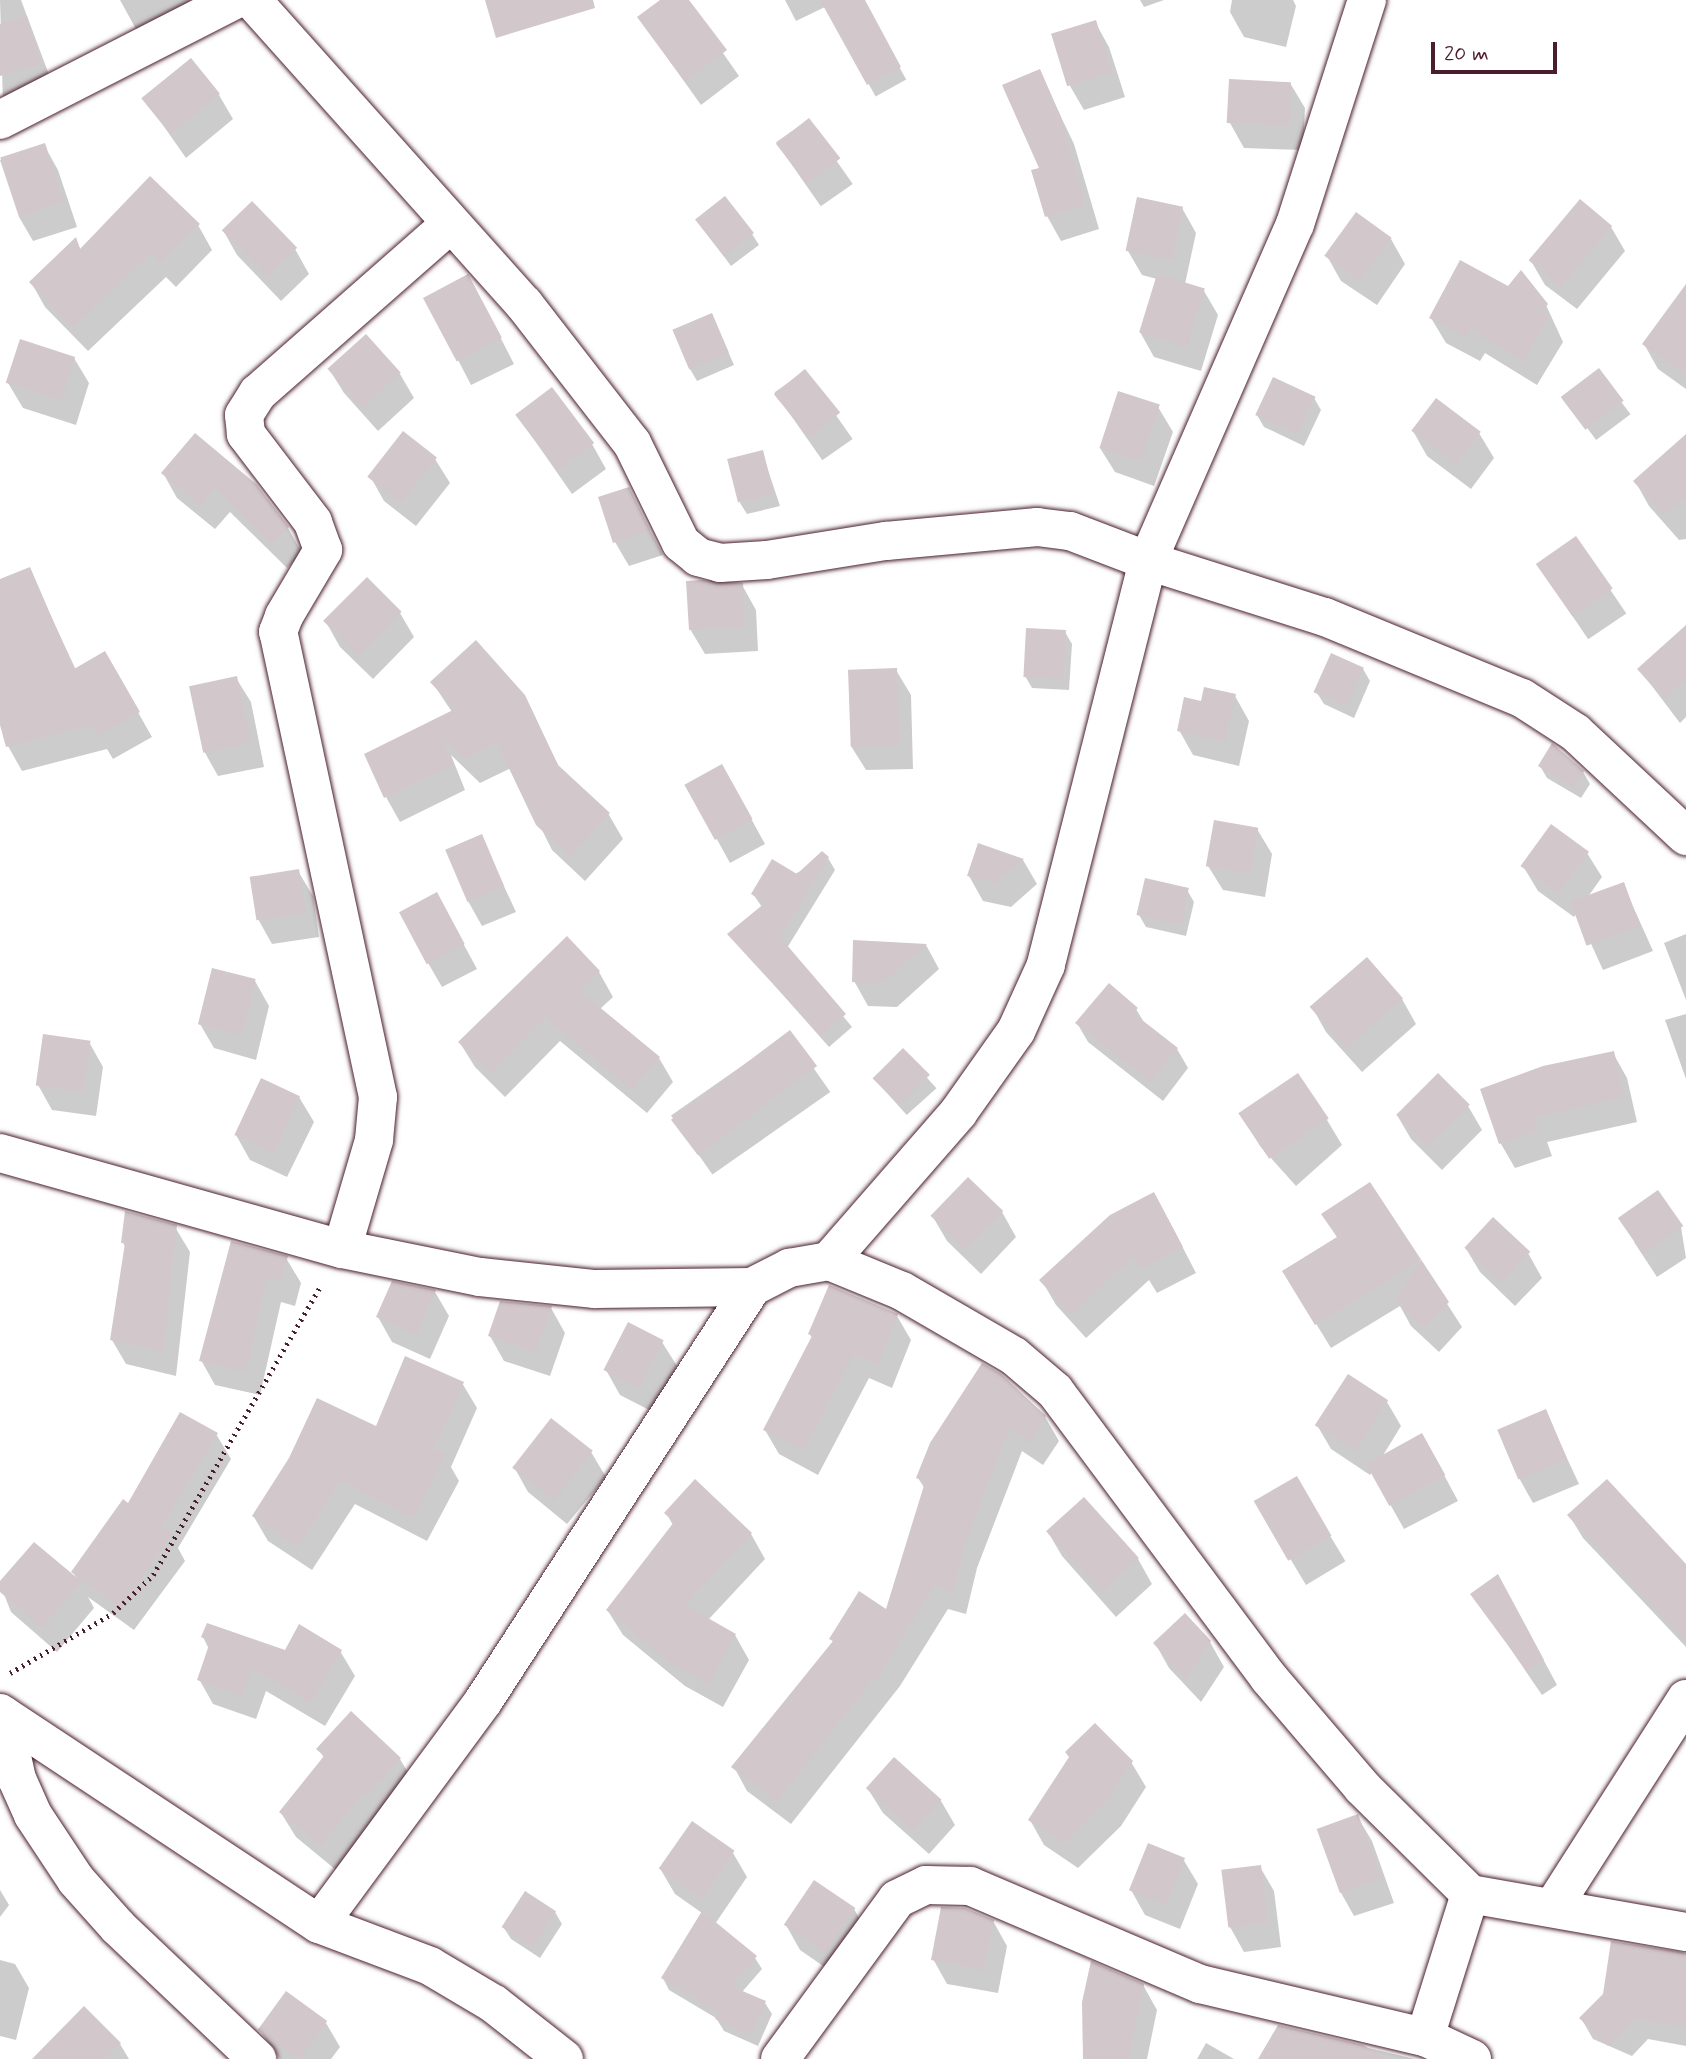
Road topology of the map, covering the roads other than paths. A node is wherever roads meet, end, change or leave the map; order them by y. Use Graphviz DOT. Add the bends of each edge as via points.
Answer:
graph roads {
  1 [pos="234,0"];
  2 [pos="252,0"];
  3 [pos="1367,0"];
  4 [pos="0,120"];
  5 [pos="449,225"];
  6 [pos="1149,561"];
  7 [pos="1686,836"];
  8 [pos="0,1153"];
  9 [pos="342,1249"];
  10 [pos="829,1261"];
  11 [pos="752,1287"];
  12 [pos="1686,1699"];
  13 [pos="1,1702"];
  14 [pos="1470,1894"];
  15 [pos="1553,1907"];
  16 [pos="319,1924"];
  17 [pos="1686,1932"];
  18 [pos="1425,2037"];
  19 [pos="257,2059"];
  20 [pos="564,2059"];
  21 [pos="779,2059"];
  22 [pos="1472,2059"];
  1 -- 4 [label="street"];
  2 -- 5 [label="street"];
  3 -- 6 [label="street" via="1295,225"];
  5 -- 6 [label="street" via="524,304 632,443 681,543 698,556 720,563 767,560 886,541 1037,527 1070,531"];
  5 -- 9 [label="street" via="258,394 244,415 246,434 313,522 323,550 278,632 378,1097 374,1140"];
  6 -- 7 [label="street" via="1325,617 1522,698 1576,733"];
  6 -- 10 [label="street" via="1046,965 1016,1031 958,1113"];
  8 -- 9 [label="street"];
  9 -- 11 [label="street" via="480,1277 595,1289"];
  10 -- 11 [label="street" via="789,1268"];
  10 -- 14 [label="street" via="902,1291 969,1328 1014,1356 1055,1391 1269,1678 1362,1787"];
  11 -- 16 [label="street" via="484,1700"];
  12 -- 15 [label="street"];
  13 -- 16 [label="street"];
  13 -- 19 [label="street" via="17,1779 33,1815 76,1880 118,1927"];
  14 -- 15 [label="street"];
  14 -- 18 [label="street"];
  15 -- 17 [label="street"];
  16 -- 20 [label="street" via="430,1966 494,2004"];
  18 -- 21 [label="street" via="1200,1983 990,1893 970,1886 926,1885 897,1899"];
  18 -- 22 [label="street"];
}
